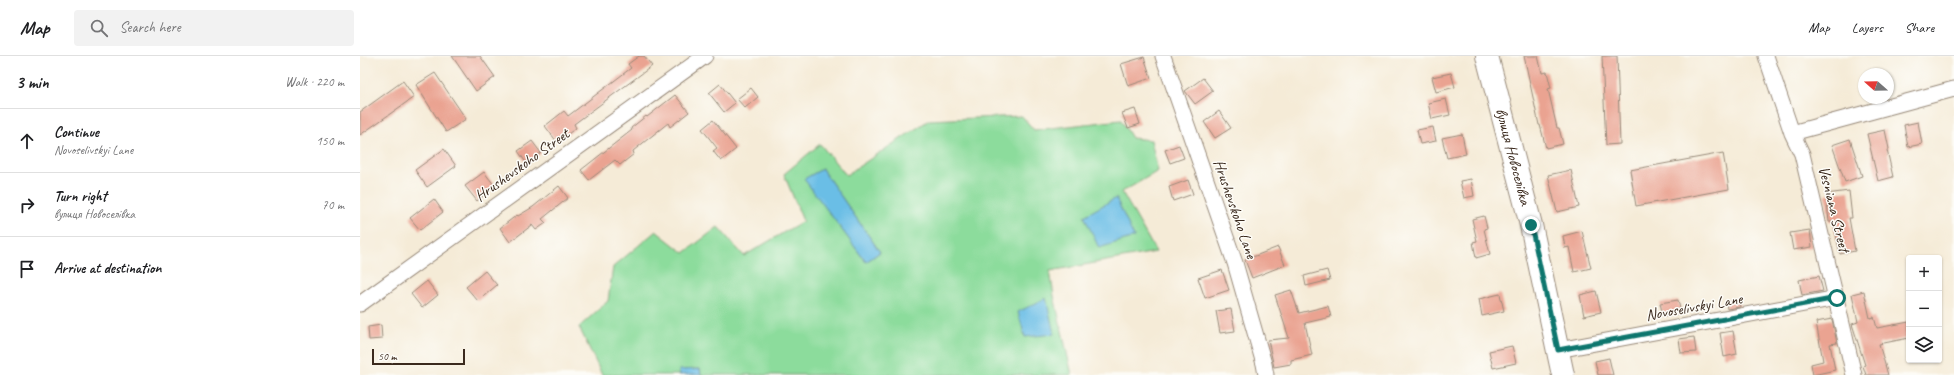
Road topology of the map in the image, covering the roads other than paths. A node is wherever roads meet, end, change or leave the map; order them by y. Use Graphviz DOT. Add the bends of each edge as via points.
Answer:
graph roads {
  1 [pos="705,56"];
  2 [pos="1163,56"];
  3 [pos="1487,56"];
  4 [pos="1766,56"];
  5 [pos="1954,89"];
  6 [pos="1792,132"];
  7 [pos="1837,298"];
  8 [pos="360,304"];
  9 [pos="1558,350"];
  10 [pos="1266,375"];
  11 [pos="1563,375"];
  12 [pos="1854,375"];
  1 -- 8 [label="street, Hrushevskoho Street"];
  2 -- 10 [label="street, Hrushevskoho Lane" via="1235,263"];
  3 -- 9 [label="main road, вулиця Новоселівка" via="1531,225"];
  4 -- 6 [label="street, Vesniana Street"];
  5 -- 6 [label="street"];
  6 -- 7 [label="street, Vesniana Street" via="1802,154"];
  7 -- 9 [label="street, Novoselivskyi Lane"];
  7 -- 12 [label="street, Vesniana Street"];
  9 -- 11 [label="main road, вулиця Новоселівка"];
}
